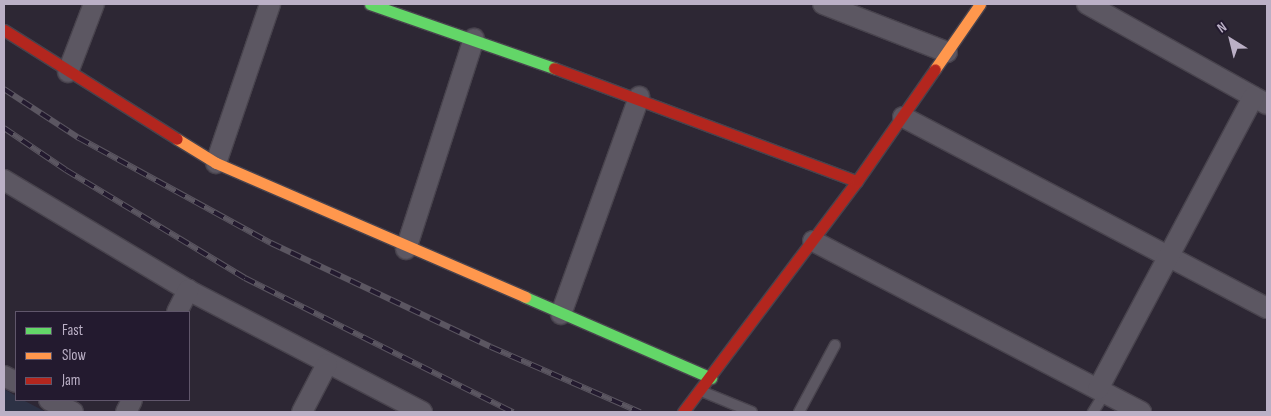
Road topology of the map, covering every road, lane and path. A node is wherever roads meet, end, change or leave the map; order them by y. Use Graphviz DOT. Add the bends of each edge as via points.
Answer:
graph roads {
  1 [pos="94,4"];
  2 [pos="270,4"];
  3 [pos="370,4"];
  4 [pos="823,4"];
  5 [pos="980,4"];
  6 [pos="1087,4"];
  7 [pos="4,30"];
  8 [pos="474,39"];
  9 [pos="947,52"];
  10 [pos="68,72"];
  11 [pos="639,97"];
  12 [pos="1260,101"];
  13 [pos="903,117"];
  14 [pos="216,164"];
  15 [pos="4,180"];
  16 [pos="857,181"];
  17 [pos="814,241"];
  18 [pos="406,249"];
  19 [pos="1168,256"];
  20 [pos="188,290"];
  21 [pos="1267,308"];
  22 [pos="178,311"];
  23 [pos="561,314"];
  24 [pos="835,345"];
  25 [pos="327,364"];
  26 [pos="711,378"];
  27 [pos="700,391"];
  28 [pos="1101,391"];
  29 [pos="51,401"];
  30 [pos="73,412"];
  31 [pos="302,412"];
  32 [pos="422,412"];
  33 [pos="683,412"];
  34 [pos="752,412"];
  35 [pos="799,412"];
  36 [pos="1093,412"];
  37 [pos="1141,412"];
  1 -- 10 [label="street"];
  2 -- 14 [label="street"];
  3 -- 8 [label="street"];
  4 -- 9 [label="street"];
  5 -- 9 [label="street"];
  6 -- 12 [label="street"];
  7 -- 10 [label="street"];
  8 -- 11 [label="street"];
  8 -- 18 [label="street"];
  9 -- 13 [label="street"];
  10 -- 14 [label="street"];
  11 -- 16 [label="street"];
  11 -- 23 [label="street"];
  12 -- 19 [label="street"];
  13 -- 16 [label="street"];
  13 -- 19 [label="street"];
  14 -- 18 [label="street"];
  15 -- 20 [label="street"];
  16 -- 17 [label="street"];
  17 -- 26 [label="street"];
  17 -- 28 [label="street"];
  18 -- 23 [label="street"];
  19 -- 21 [label="street"];
  19 -- 28 [label="street"];
  20 -- 22 [label="street"];
  20 -- 25 [label="street"];
  23 -- 26 [label="street"];
  24 -- 35 [label="lane"];
  25 -- 31 [label="street"];
  25 -- 32 [label="street"];
  26 -- 27 [label="street"];
  27 -- 33 [label="street"];
  27 -- 34 [label="lane"];
  28 -- 36 [label="lane"];
  28 -- 37 [label="street"];
  29 -- 30 [label="street"];
}
